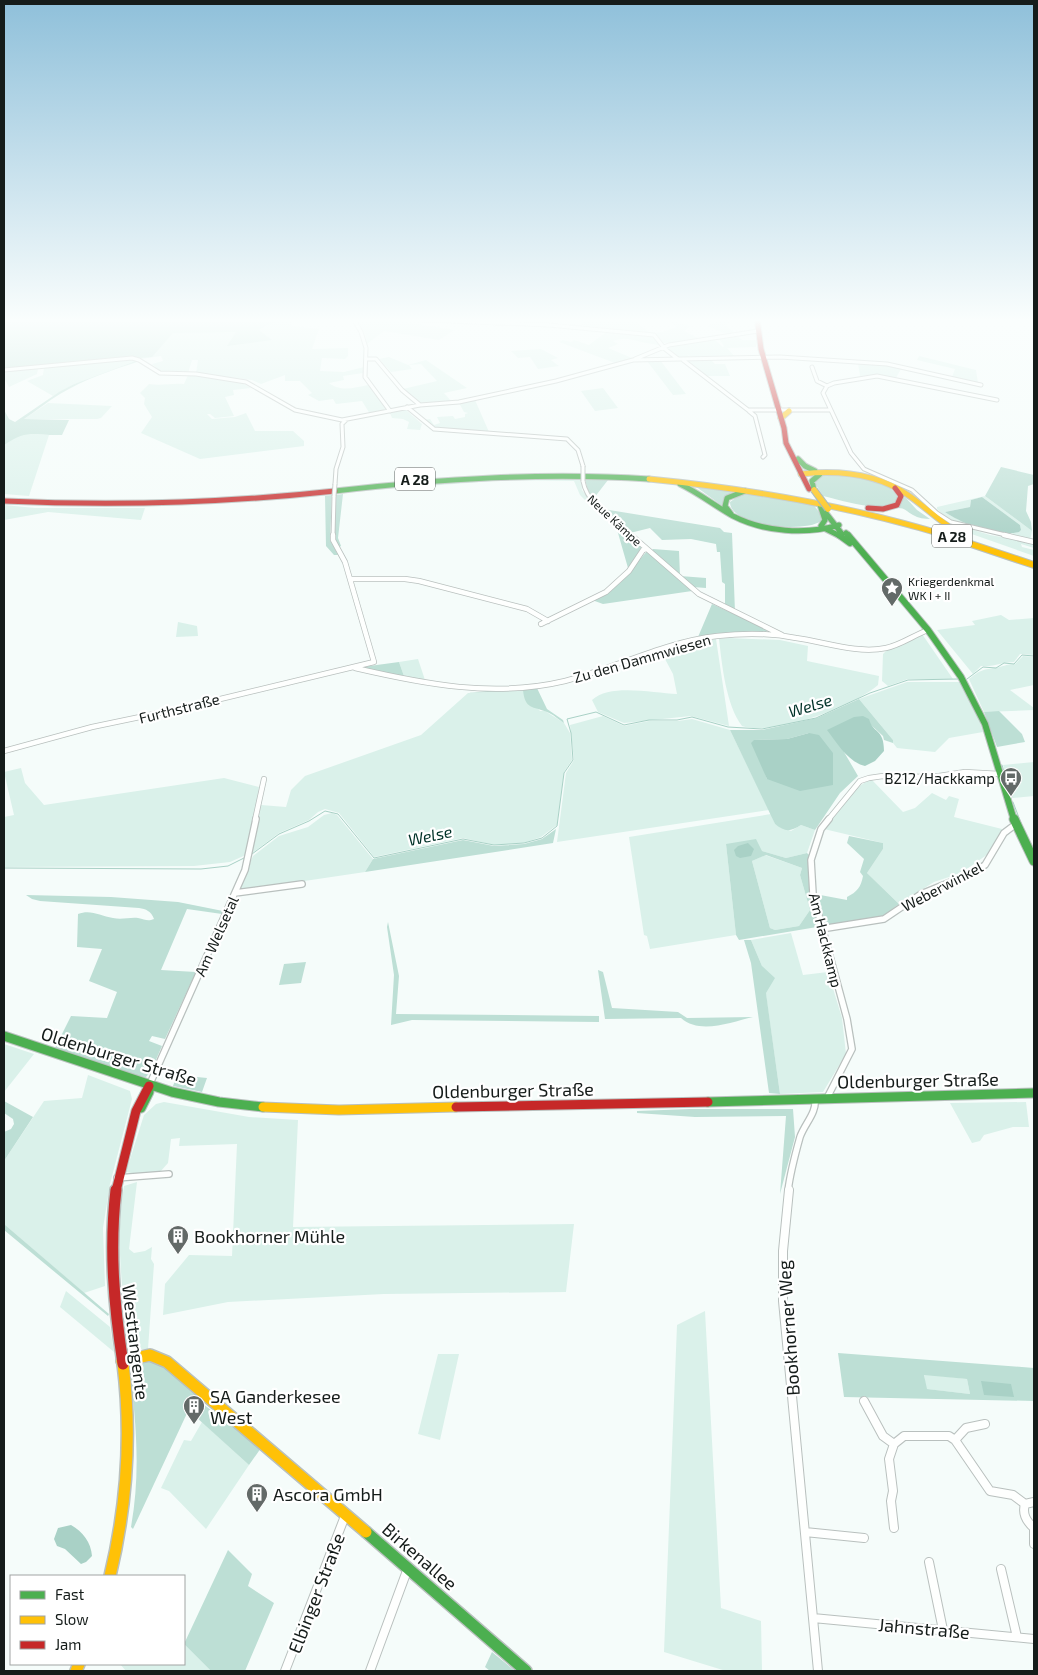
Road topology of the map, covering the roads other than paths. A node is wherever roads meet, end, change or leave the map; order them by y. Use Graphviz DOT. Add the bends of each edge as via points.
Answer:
graph roads {
  1 [pos="271,396"];
  2 [pos="380,396"];
  3 [pos="410,396"];
  4 [pos="486,396"];
  5 [pos="730,396"];
  6 [pos="775,396"];
  7 [pos="823,396"];
  8 [pos="978,396"];
  9 [pos="997,400"];
  10 [pos="420,404"];
  11 [pos="407,407"];
  12 [pos="748,410"];
  13 [pos="800,410"];
  14 [pos="829,410"];
  15 [pos="390,411"];
  16 [pos="789,412"];
  17 [pos="780,414"];
  18 [pos="340,422"];
  19 [pos="784,428"];
  20 [pos="763,457"];
  21 [pos="798,459"];
  22 [pos="821,473"];
  23 [pos="803,474"];
  24 [pos="647,478"];
  25 [pos="885,482"];
  26 [pos="812,490"];
  27 [pos="780,494"];
  28 [pos="4,499"];
  29 [pos="848,505"];
  30 [pos="822,508"];
  31 [pos="731,514"];
  32 [pos="819,528"];
  33 [pos="839,528"];
  34 [pos="1034,542"];
  35 [pos="850,543"];
  36 [pos="991,545"];
  37 [pos="646,548"];
  38 [pos="1034,563"];
  39 [pos="350,579"];
  40 [pos="893,589"];
  41 [pos="548,621"];
  42 [pos="541,624"];
  43 [pos="769,629"];
  44 [pos="928,630"];
  45 [pos="767,636"];
  46 [pos="785,636"];
  47 [pos="355,668"];
  48 [pos="4,751"];
  49 [pos="1000,774"];
  50 [pos="264,779"];
  51 [pos="1016,824"];
  52 [pos="1034,861"];
  53 [pos="302,884"];
  54 [pos="235,893"];
  55 [pos="821,929"];
  56 [pos="4,1036"];
  57 [pos="149,1086"];
  58 [pos="1034,1093"];
  59 [pos="815,1098"];
  60 [pos="827,1098"];
  61 [pos="169,1174"];
  62 [pos="117,1178"];
  63 [pos="122,1361"];
  64 [pos="864,1400"];
  65 [pos="985,1424"];
  66 [pos="955,1440"];
  67 [pos="894,1444"];
  68 [pos="1034,1502"];
  69 [pos="1026,1504"];
  70 [pos="346,1514"];
  71 [pos="894,1528"];
  72 [pos="1034,1528"];
  73 [pos="805,1532"];
  74 [pos="864,1538"];
  75 [pos="1034,1544"];
  76 [pos="929,1562"];
  77 [pos="408,1568"];
  78 [pos="1001,1569"];
  79 [pos="110,1575"];
  80 [pos="813,1618"];
  81 [pos="943,1630"];
  82 [pos="1018,1637"];
  83 [pos="1034,1639"];
  84 [pos="285,1671"];
  85 [pos="370,1671"];
  86 [pos="526,1671"];
  87 [pos="818,1671"];
  1 -- 18 [label="street" via="295,410"];
  2 -- 15 [label="street"];
  3 -- 10 [label="street"];
  4 -- 10 [label="street" via="459,402"];
  5 -- 12 [label="street"];
  6 -- 17 [label="main road"];
  7 -- 14 [label="street"];
  8 -- 9 [label="street"];
  10 -- 11 [label="street"];
  11 -- 15 [label="street"];
  11 -- 37 [label="street, Neue Kämpe, bridge" via="434,429 566,440 576,446 582,458 583,487 588,496"];
  12 -- 17 [label="street"];
  12 -- 20 [label="street" via="755,416"];
  13 -- 14 [label="street"];
  13 -- 16 [label="street"];
  13 -- 17 [label="street"];
  14 -- 34 [label="street" via="860,466 912,490 944,518 957,524"];
  15 -- 18 [label="street"];
  16 -- 17 [label="main road"];
  17 -- 19 [label="main road"];
  18 -- 39 [label="street, bridge" via="343,447 336,469 333,540"];
  19 -- 21 [label="main road"];
  19 -- 23 [label="main road" via="789,448"];
  21 -- 22 [label="main road"];
  21 -- 23 [label="main road"];
  22 -- 23 [label="main road"];
  22 -- 25 [label="main road" via="858,475"];
  22 -- 26 [label="main road" via="812,481"];
  23 -- 26 [label="main road"];
  24 -- 27 [label="main road, A 28"];
  24 -- 28 [label="main road, A 28" via="567,474 491,476 171,504 74,504"];
  24 -- 31 [label="main road" via="693,489"];
  25 -- 29 [label="main road" via="900,494 901,500 896,506 879,509"];
  25 -- 36 [label="main road" via="907,494 936,521"];
  26 -- 30 [label="main road"];
  27 -- 31 [label="main road" via="748,491 732,494 725,504"];
  27 -- 38 [label="main road, A 28" via="915,525"];
  28 -- 29 [label="main road, A 28" via="93,502 206,499 464,475 568,472 721,482"];
  29 -- 36 [label="main road, A 28"];
  30 -- 32 [label="main road" via="825,520"];
  30 -- 33 [label="main road"];
  31 -- 32 [label="main road" via="772,529"];
  32 -- 33 [label="main road"];
  32 -- 35 [label="main road" via="836,533"];
  33 -- 35 [label="main road"];
  33 -- 40 [label="main road"];
  35 -- 40 [label="main road"];
  36 -- 38 [label="main road, A 28"];
  37 -- 41 [label="street" via="629,571 606,592"];
  37 -- 43 [label="street, Neue Kämpe" via="706,600"];
  39 -- 41 [label="street" via="419,581 527,609"];
  39 -- 47 [label="street" via="374,662"];
  40 -- 44 [label="main road"];
  41 -- 42 [label="street"];
  43 -- 45 [label="street"];
  43 -- 46 [label="street, Neue Kämpe"];
  44 -- 46 [label="street, Zu den Dammwiesen" via="887,648 840,646"];
  44 -- 49 [label="main road" via="961,677 984,724"];
  45 -- 46 [label="street, Zu den Dammwiesen"];
  45 -- 47 [label="street, Zu den Dammwiesen" via="700,639 564,681 516,687 468,690 408,681"];
  47 -- 48 [label="street, Furthstraße" via="92,727"];
  49 -- 51 [label="main road"];
  49 -- 55 [label="street, Am Hackkamp" via="964,772 932,778 883,776 860,781 821,829 812,850 813,894"];
  50 -- 54 [label="street, Am Welsetal" via="249,855"];
  51 -- 52 [label="main road"];
  51 -- 55 [label="street, Weberwinkel" via="1004,833 985,865 968,875 921,894 884,919"];
  53 -- 54 [label="street"];
  54 -- 57 [label="street, Am Welsetal"];
  55 -- 60 [label="street, Am Hackkamp" via="847,1019 852,1049"];
  56 -- 57 [label="main road, Oldenburger Straße"];
  57 -- 59 [label="main road, Oldenburger Straße" via="238,1105 320,1110"];
  57 -- 62 [label="main road, Westtangente" via="139,1102"];
  58 -- 60 [label="main road, Oldenburger Straße"];
  59 -- 60 [label="main road, Oldenburger Straße"];
  59 -- 73 [label="street, Bookhorner Weg" via="816,1107 801,1135 792,1168 782,1268"];
  61 -- 62 [label="street"];
  62 -- 63 [label="main road, Westtangente" via="109,1243 112,1296"];
  63 -- 70 [label="main road, Birkenallee" via="150,1355 167,1362"];
  63 -- 79 [label="main road, Westtangente" via="130,1430 127,1494"];
  64 -- 67 [label="street" via="884,1436"];
  65 -- 66 [label="street" via="966,1428"];
  66 -- 67 [label="street" via="949,1436 904,1436"];
  66 -- 69 [label="street" via="990,1491 1014,1495"];
  67 -- 71 [label="street" via="889,1459"];
  68 -- 69 [label="street"];
  69 -- 72 [label="street" via="1023,1511 1025,1519"];
  70 -- 77 [label="main road, Birkenallee"];
  70 -- 84 [label="street, Elbinger Straße"];
  72 -- 75 [label="street"];
  73 -- 74 [label="street"];
  73 -- 80 [label="street, Bookhorner Weg"];
  76 -- 81 [label="street"];
  77 -- 85 [label="street"];
  77 -- 86 [label="main road, Birkenallee"];
  78 -- 82 [label="street"];
  80 -- 81 [label="street, Jahnstraße"];
  80 -- 87 [label="street, Bookhorner Weg"];
  81 -- 82 [label="street, Jahnstraße"];
  82 -- 83 [label="street, Jahnstraße"];
}
